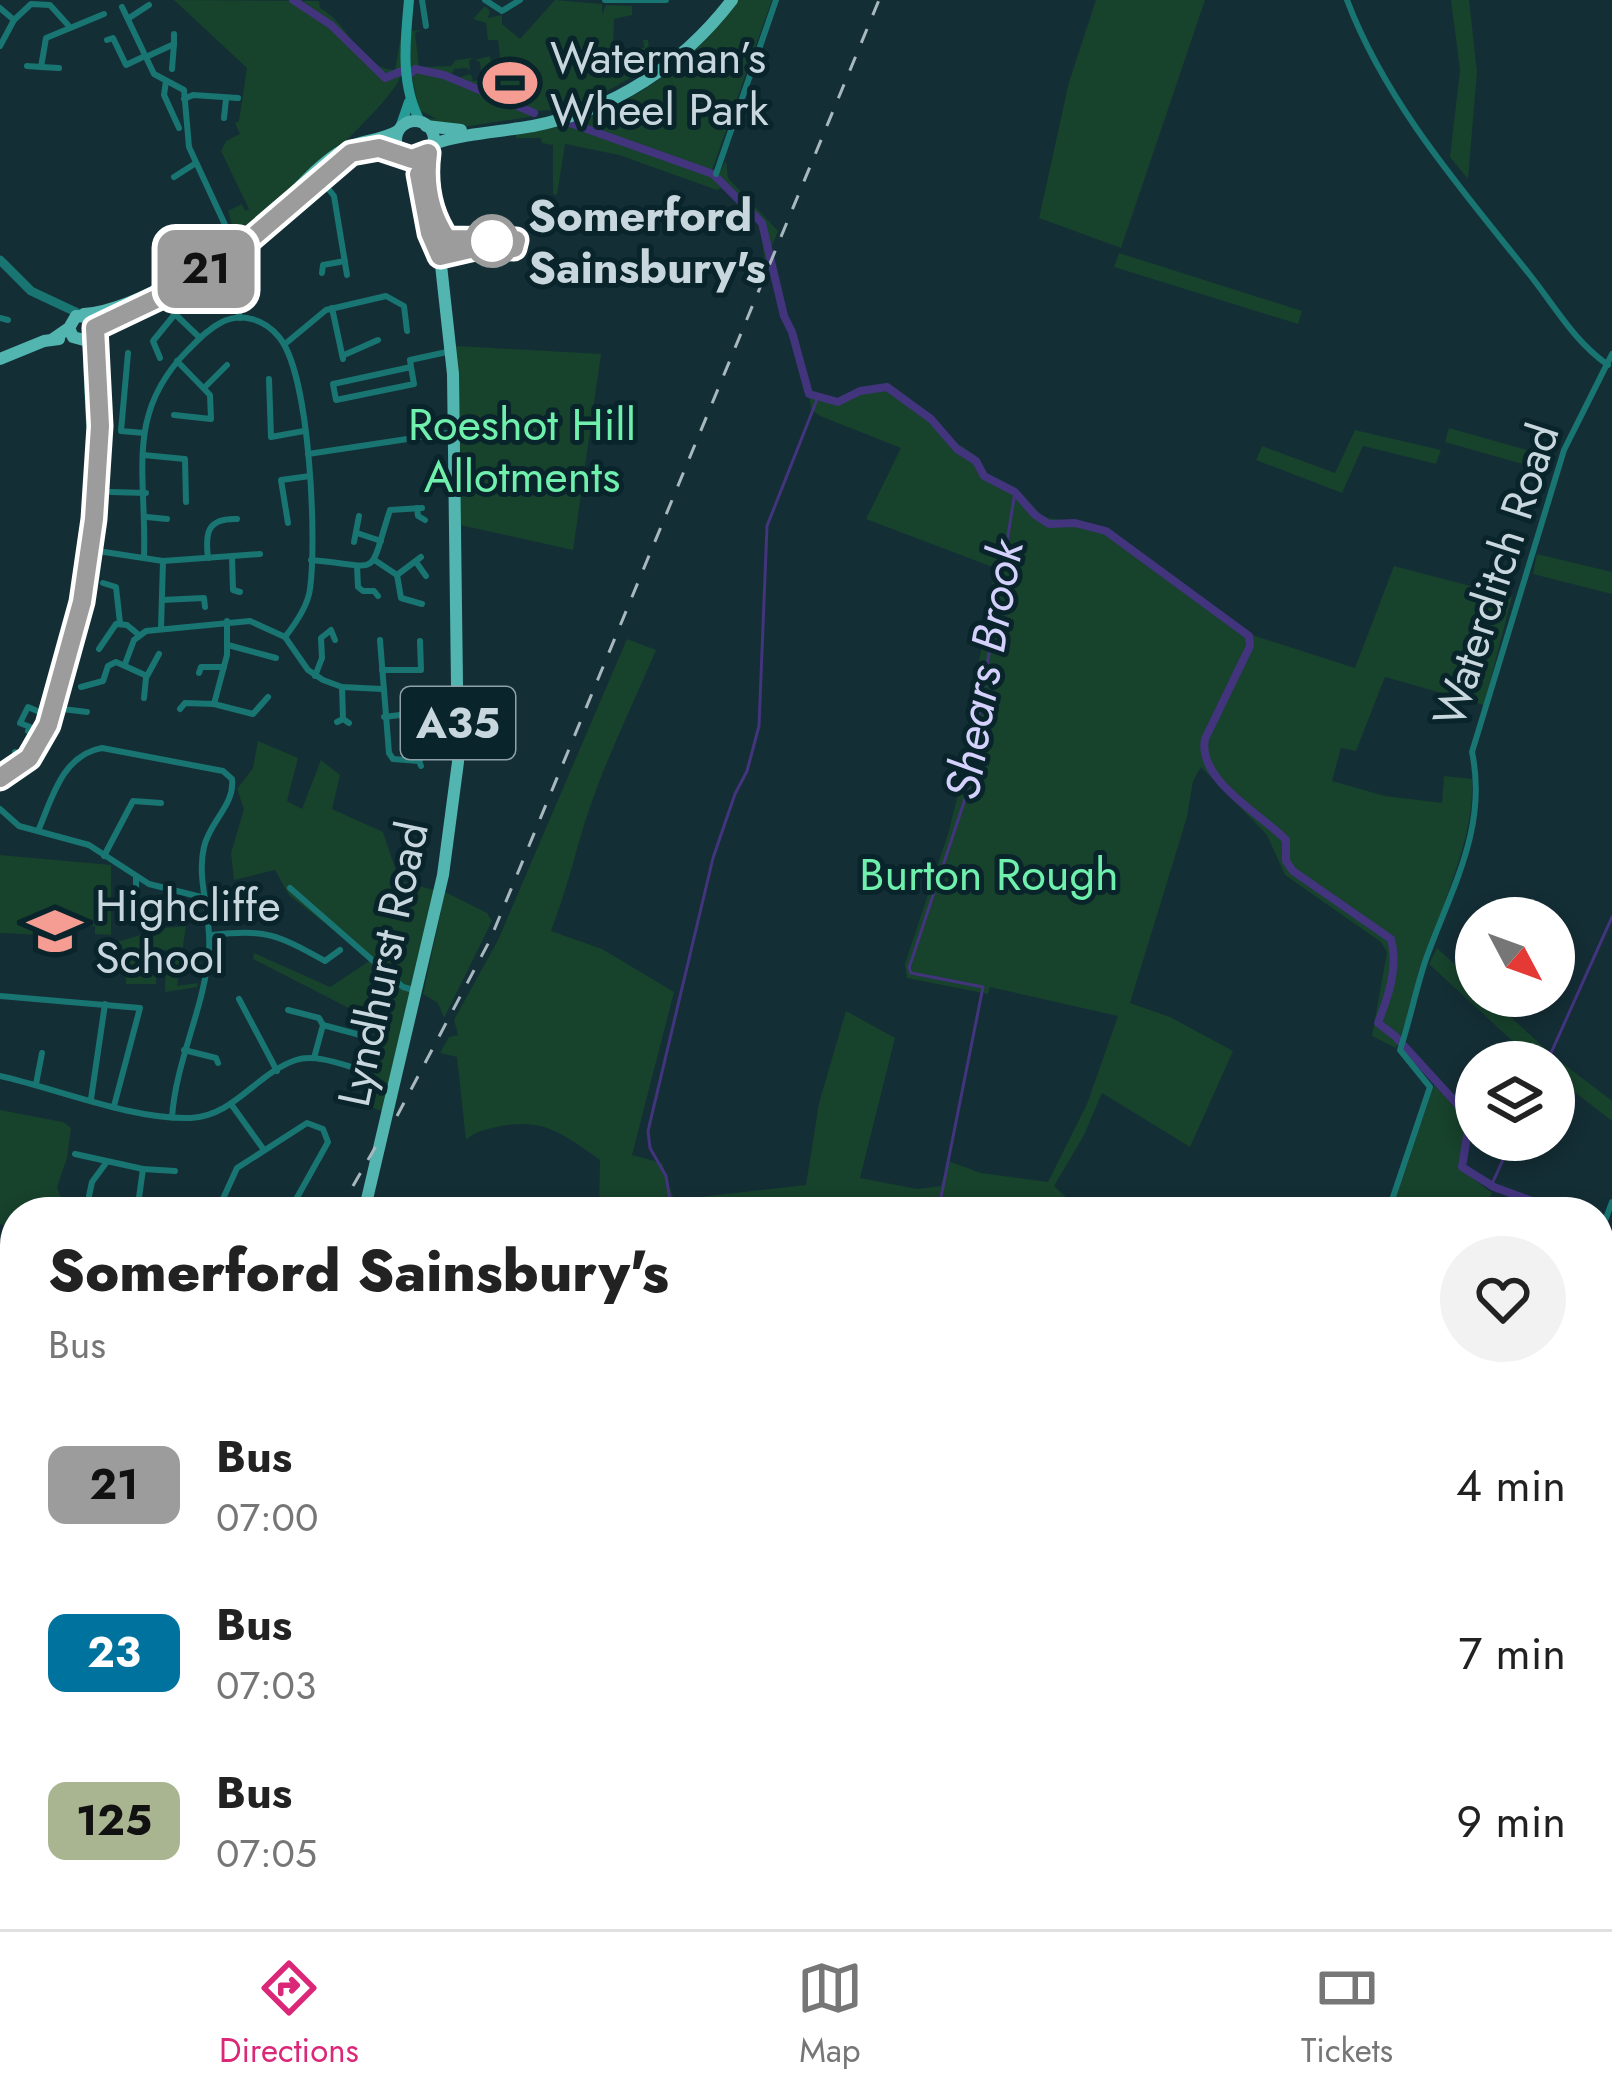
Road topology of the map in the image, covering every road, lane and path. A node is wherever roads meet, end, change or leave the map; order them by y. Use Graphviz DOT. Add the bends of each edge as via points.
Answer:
graph roads {
  1 [pos="485,0"];
  2 [pos="520,0"];
  3 [pos="604,0"];
  4 [pos="666,0"];
  5 [pos="728,0"];
  6 [pos="776,0"];
  7 [pos="1347,0"];
  8 [pos="416,1"];
  9 [pos="44,2"];
  10 [pos="149,5"];
  11 [pos="122,7"];
  12 [pos="0,8"];
  13 [pos="104,14"];
  14 [pos="129,18"];
  15 [pos="14,20"];
  16 [pos="68,26"];
  17 [pos="426,26"];
  18 [pos="175,34"];
  19 [pos="107,40"];
  20 [pos="174,44"];
  21 [pos="0,46"];
  22 [pos="146,56"];
  23 [pos="27,66"];
  24 [pos="41,67"];
  25 [pos="59,68"];
  26 [pos="172,69"];
  27 [pos="166,81"];
  28 [pos="184,98"];
  29 [pos="238,98"];
  30 [pos="226,99"];
  31 [pos="409,102"];
  32 [pos="179,117"];
  33 [pos="224,118"];
  34 [pos="424,124"];
  35 [pos="179,128"];
  36 [pos="399,130"];
  37 [pos="431,148"];
  38 [pos="407,156"];
  39 [pos="196,163"];
  40 [pos="716,174"];
  41 [pos="174,177"];
  42 [pos="319,177"];
  43 [pos="240,242"];
  44 [pos="515,244"];
  45 [pos="447,248"];
  46 [pos="0,260"];
  47 [pos="345,261"];
  48 [pos="211,266"];
  49 [pos="229,270"];
  50 [pos="322,273"];
  51 [pos="347,274"];
  52 [pos="332,308"];
  53 [pos="240,318"];
  54 [pos="81,328"];
  55 [pos="407,331"];
  56 [pos="200,338"];
  57 [pos="378,340"];
  58 [pos="284,344"];
  59 [pos="451,351"];
  60 [pos="128,353"];
  61 [pos="1612,355"];
  62 [pos="160,358"];
  63 [pos="0,359"];
  64 [pos="86,362"];
  65 [pos="177,362"];
  66 [pos="227,365"];
  67 [pos="411,367"];
  68 [pos="1610,367"];
  69 [pos="269,379"];
  70 [pos="204,388"];
  71 [pos="100,415"];
  72 [pos="174,415"];
  73 [pos="211,419"];
  74 [pos="211,429"];
  75 [pos="305,431"];
  76 [pos="447,433"];
  77 [pos="144,434"];
  78 [pos="308,454"];
  79 [pos="143,455"];
  80 [pos="310,476"];
  81 [pos="111,493"];
  82 [pos="146,493"];
  83 [pos="185,502"];
  84 [pos="359,516"];
  85 [pos="147,517"];
  86 [pos="167,519"];
  87 [pos="237,519"];
  88 [pos="425,520"];
  89 [pos="288,523"];
  90 [pos="381,541"];
  91 [pos="91,550"];
  92 [pos="260,554"];
  93 [pos="144,557"];
  94 [pos="232,557"];
  95 [pos="208,560"];
  96 [pos="311,560"];
  97 [pos="163,561"];
  98 [pos="376,561"];
  99 [pos="357,566"];
  100 [pos="397,575"];
  101 [pos="426,576"];
  102 [pos="103,583"];
  103 [pos="376,591"];
  104 [pos="240,592"];
  105 [pos="162,600"];
  106 [pos="422,604"];
  107 [pos="205,607"];
  108 [pos="226,621"];
  109 [pos="120,623"];
  110 [pos="161,628"];
  111 [pos="139,636"];
  112 [pos="285,637"];
  113 [pos="335,640"];
  114 [pos="380,640"];
  115 [pos="228,645"];
  116 [pos="423,646"];
  117 [pos="100,649"];
  118 [pos="159,654"];
  119 [pos="272,656"];
  120 [pos="125,664"];
  121 [pos="224,667"];
  122 [pos="199,668"];
  123 [pos="382,670"];
  124 [pos="147,676"];
  125 [pos="315,676"];
  126 [pos="81,687"];
  127 [pos="342,687"];
  128 [pos="382,689"];
  129 [pos="145,698"];
  130 [pos="263,698"];
  131 [pos="214,704"];
  132 [pos="55,708"];
  133 [pos="180,709"];
  134 [pos="87,712"];
  135 [pos="51,717"];
  136 [pos="384,717"];
  137 [pos="423,720"];
  138 [pos="343,721"];
  139 [pos="28,731"];
  140 [pos="15,752"];
  141 [pos="421,761"];
  142 [pos="20,766"];
  143 [pos="1,777"];
  144 [pos="161,803"];
  145 [pos="0,809"];
  146 [pos="38,831"];
  147 [pos="104,856"];
  148 [pos="136,877"];
  149 [pos="290,888"];
  150 [pos="206,898"];
  151 [pos="136,916"];
  152 [pos="209,935"];
  153 [pos="340,950"];
  154 [pos="417,991"];
  155 [pos="0,996"];
  156 [pos="239,1000"];
  157 [pos="106,1004"];
  158 [pos="288,1010"];
  159 [pos="323,1025"];
  160 [pos="364,1036"];
  161 [pos="184,1050"];
  162 [pos="42,1054"];
  163 [pos="217,1059"];
  164 [pos="314,1059"];
  165 [pos="278,1072"];
  166 [pos="369,1072"];
  167 [pos="0,1076"];
  168 [pos="36,1084"];
  169 [pos="91,1099"];
  170 [pos="232,1104"];
  171 [pos="115,1106"];
  172 [pos="172,1117"];
  173 [pos="264,1150"];
  174 [pos="76,1154"];
  175 [pos="107,1162"];
  176 [pos="142,1169"];
  177 [pos="175,1172"];
  178 [pos="89,1196"];
  179 [pos="139,1197"];
  180 [pos="223,1197"];
  181 [pos="297,1197"];
  182 [pos="368,1197"];
  183 [pos="1393,1197"];
  1 -- 2 [label="street" via="502,11"];
  3 -- 4 [label="street"];
  5 -- 34 [label="main road" via="678,51 592,102 486,127 444,131"];
  5 -- 37 [label="main road" via="682,56 610,101"];
  6 -- 40 [label="street"];
  7 -- 68 [label="street" via="1435,154 1565,326"];
  8 -- 17 [label="street"];
  8 -- 31 [label="main road"];
  9 -- 15 [label="street"];
  9 -- 16 [label="street"];
  10 -- 14 [label="street"];
  11 -- 14 [label="street"];
  12 -- 15 [label="street"];
  13 -- 16 [label="street"];
  14 -- 22 [label="street"];
  15 -- 21 [label="street"];
  16 -- 24 [label="street" via="43,42"];
  18 -- 20 [label="street"];
  19 -- 22 [label="street" via="126,65"];
  20 -- 22 [label="street"];
  20 -- 26 [label="street"];
  22 -- 27 [label="street"];
  23 -- 24 [label="street"];
  24 -- 25 [label="street"];
  27 -- 28 [label="street"];
  27 -- 32 [label="street" via="164,95"];
  28 -- 30 [label="street"];
  28 -- 32 [label="street"];
  29 -- 30 [label="street"];
  30 -- 33 [label="street"];
  31 -- 34 [label="main road"];
  31 -- 36 [label="main road"];
  32 -- 35 [label="street"];
  32 -- 39 [label="street"];
  34 -- 36 [label="main road"];
  34 -- 37 [label="main road"];
  36 -- 38 [label="main road" via="396,142"];
  36 -- 43 [label="main road" via="333,156"];
  37 -- 38 [label="main road"];
  37 -- 45 [label="main road" via="425,176"];
  38 -- 42 [label="main road" via="364,148"];
  38 -- 45 [label="main road, Lyndhurst Road / A35"];
  39 -- 41 [label="street"];
  39 -- 43 [label="street"];
  42 -- 43 [label="main road"];
  42 -- 47 [label="street" via="334,196"];
  43 -- 48 [label="main road"];
  43 -- 49 [label="street"];
  43 -- 54 [label="main road"];
  44 -- 45 [label="street"];
  45 -- 59 [label="main road, Lyndhurst Road / A35" via="442,298"];
  46 -- 54 [label="street"];
  47 -- 50 [label="street" via="323,265"];
  47 -- 51 [label="street"];
  48 -- 49 [label="street"];
  48 -- 54 [label="main road"];
  49 -- 53 [label="street"];
  52 -- 55 [label="street" via="394,297 404,306"];
  52 -- 57 [label="street" via="343,357"];
  52 -- 58 [label="street"];
  53 -- 56 [label="street"];
  53 -- 58 [label="street" via="270,327"];
  54 -- 63 [label="main road"];
  54 -- 71 [label="street" via="95,353"];
  56 -- 62 [label="street" via="175,314 153,341"];
  56 -- 65 [label="street"];
  58 -- 75 [label="street"];
  59 -- 67 [label="street" via="410,360"];
  59 -- 154 [label="main road, Lyndhurst Road / A35" via="458,761"];
  60 -- 77 [label="street" via="119,430"];
  61 -- 68 [label="street"];
  64 -- 71 [label="street" via="88,421"];
  65 -- 70 [label="street"];
  65 -- 77 [label="street" via="153,394"];
  66 -- 70 [label="street"];
  67 -- 67 [label="street" via="333,384 336,400 414,384"];
  68 -- 183 [label="street, Waterditch Road" via="1564,450 1472,752 1475,821 1400,1050 1430,1087"];
  69 -- 75 [label="street" via="268,437"];
  70 -- 73 [label="street"];
  71 -- 91 [label="street"];
  72 -- 73 [label="street"];
  73 -- 74 [label="street"];
  75 -- 78 [label="street"];
  76 -- 78 [label="street"];
  77 -- 79 [label="street"];
  78 -- 80 [label="street"];
  79 -- 82 [label="street"];
  79 -- 83 [label="street" via="188,459"];
  80 -- 89 [label="street" via="276,480"];
  80 -- 96 [label="street"];
  81 -- 82 [label="street"];
  82 -- 85 [label="street"];
  84 -- 90 [label="street" via="355,538"];
  85 -- 86 [label="street"];
  85 -- 93 [label="street"];
  87 -- 95 [label="street" via="209,528"];
  88 -- 90 [label="street" via="420,508 389,507"];
  90 -- 98 [label="street"];
  91 -- 93 [label="street"];
  91 -- 132 [label="street"];
  92 -- 94 [label="street"];
  93 -- 97 [label="street"];
  94 -- 95 [label="street"];
  94 -- 104 [label="street" via="232,590"];
  95 -- 97 [label="street"];
  96 -- 99 [label="street"];
  96 -- 112 [label="street" via="306,604"];
  97 -- 105 [label="street"];
  98 -- 99 [label="street"];
  98 -- 100 [label="street"];
  99 -- 103 [label="street" via="358,586"];
  100 -- 101 [label="street" via="418,560"];
  100 -- 106 [label="street" via="401,598"];
  102 -- 109 [label="street" via="116,587"];
  105 -- 107 [label="street" via="204,598"];
  105 -- 110 [label="street"];
  108 -- 110 [label="street"];
  108 -- 112 [label="street" via="253,622"];
  108 -- 115 [label="street"];
  109 -- 111 [label="street"];
  109 -- 117 [label="street"];
  110 -- 111 [label="street"];
  111 -- 120 [label="street"];
  112 -- 125 [label="street"];
  113 -- 125 [label="street" via="332,630 322,636"];
  114 -- 123 [label="street"];
  115 -- 119 [label="street"];
  115 -- 121 [label="street"];
  116 -- 123 [label="street" via="418,672"];
  118 -- 124 [label="street"];
  120 -- 124 [label="street"];
  120 -- 126 [label="street" via="110,664 103,681"];
  121 -- 122 [label="street"];
  121 -- 131 [label="street"];
  123 -- 128 [label="street"];
  124 -- 129 [label="street"];
  125 -- 127 [label="street"];
  127 -- 128 [label="street"];
  127 -- 138 [label="street"];
  128 -- 136 [label="street"];
  130 -- 131 [label="street" via="253,714"];
  131 -- 133 [label="street"];
  132 -- 134 [label="street"];
  132 -- 135 [label="street"];
  135 -- 139 [label="street" via="28,706 20,723"];
  135 -- 142 [label="street"];
  136 -- 137 [label="street"];
  136 -- 141 [label="street" via="391,762"];
  140 -- 142 [label="street"];
  142 -- 143 [label="street"];
  144 -- 147 [label="street" via="133,801"];
  145 -- 146 [label="street"];
  146 -- 147 [label="street"];
  146 -- 150 [label="street" via="60,779 92,749 223,771 233,791 205,843"];
  147 -- 148 [label="street"];
  148 -- 150 [label="street"];
  148 -- 151 [label="street"];
  149 -- 154 [label="street"];
  150 -- 152 [label="street"];
  152 -- 153 [label="street" via="257,930 325,961"];
  152 -- 161 [label="street"];
  154 -- 182 [label="main road, Lyndhurst Road / A35"];
  155 -- 157 [label="street"];
  156 -- 165 [label="street"];
  157 -- 169 [label="street"];
  157 -- 171 [label="street" via="140,1008"];
  158 -- 159 [label="street"];
  159 -- 160 [label="street"];
  159 -- 164 [label="street"];
  161 -- 163 [label="street"];
  161 -- 172 [label="street"];
  162 -- 168 [label="street"];
  164 -- 165 [label="street"];
  164 -- 166 [label="street"];
  165 -- 170 [label="street"];
  167 -- 168 [label="street"];
  168 -- 169 [label="street"];
  169 -- 171 [label="street"];
  170 -- 172 [label="street"];
  170 -- 173 [label="street"];
  171 -- 172 [label="street"];
  173 -- 180 [label="street" via="232,1174"];
  173 -- 181 [label="street" via="307,1123 323,1129 328,1142"];
  174 -- 175 [label="street"];
  175 -- 176 [label="street"];
  175 -- 178 [label="street"];
  176 -- 177 [label="street"];
  176 -- 179 [label="street"];
}
